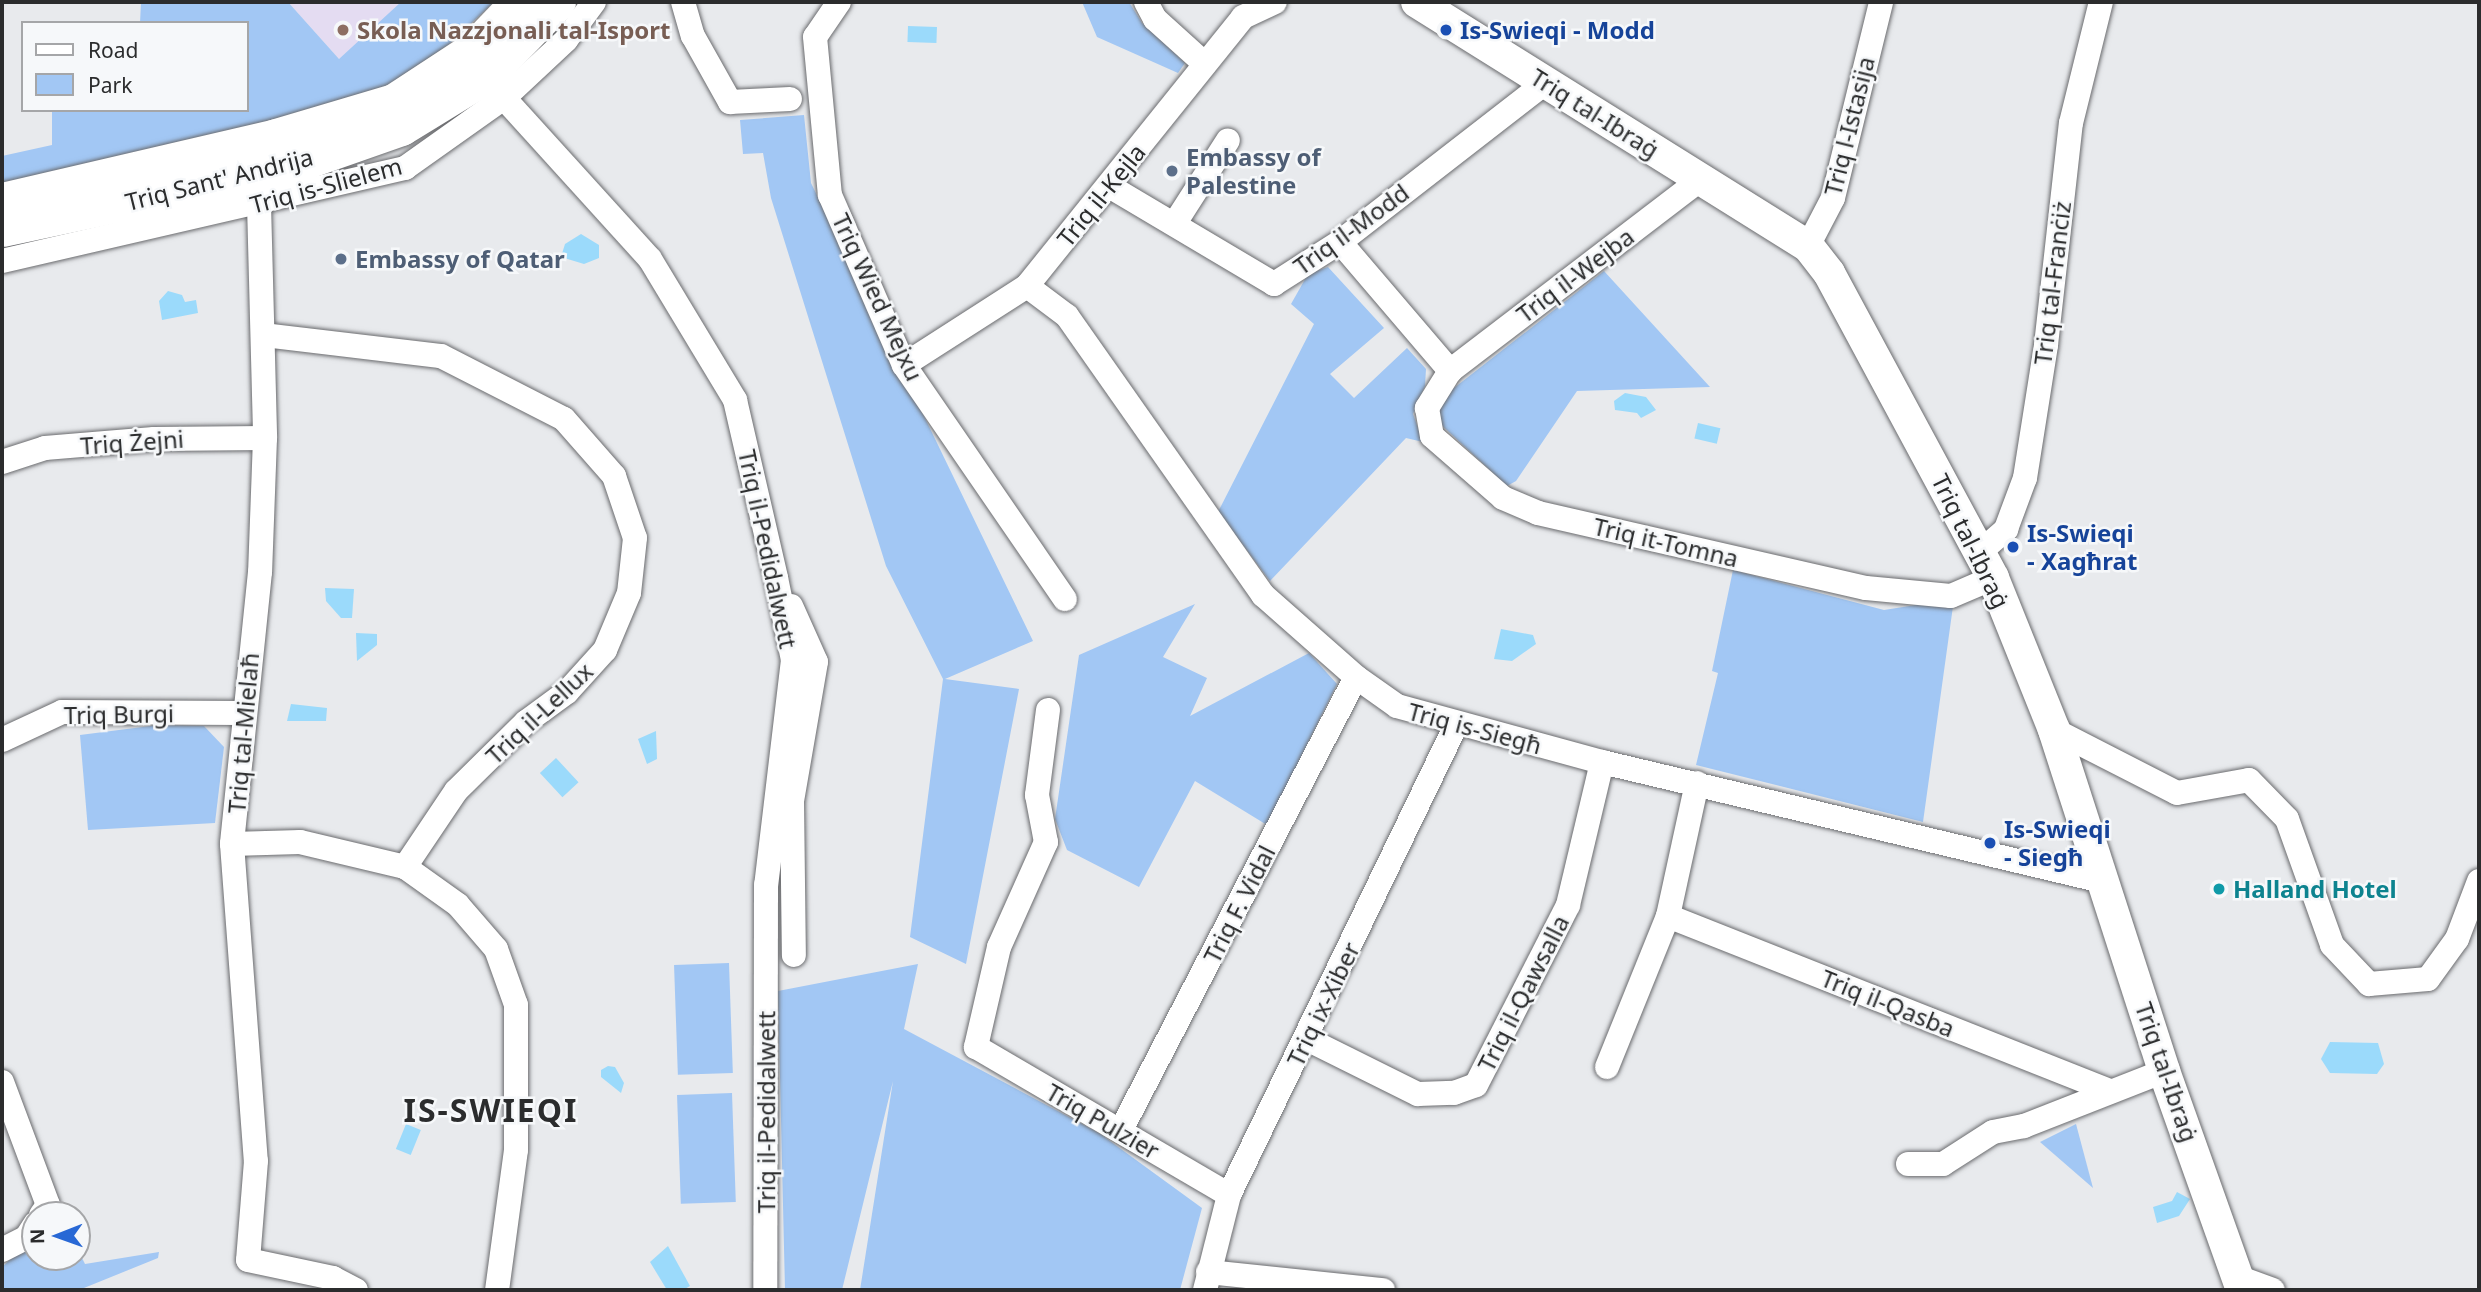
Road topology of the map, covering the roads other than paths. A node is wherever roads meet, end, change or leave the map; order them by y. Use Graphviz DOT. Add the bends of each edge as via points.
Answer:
graph roads {
  1 [pos="519,2"];
  2 [pos="557,2"];
  3 [pos="594,2"];
  4 [pos="683,2"];
  5 [pos="839,2"];
  6 [pos="1146,2"];
  7 [pos="1275,2"];
  8 [pos="1417,2"];
  9 [pos="1881,2"];
  10 [pos="2101,2"];
  11 [pos="1205,64"];
  12 [pos="1546,82"];
  13 [pos="504,98"];
  14 [pos="790,99"];
  15 [pos="1228,140"];
  16 [pos="1701,179"];
  17 [pos="1110,187"];
  18 [pos="2,201"];
  19 [pos="259,204"];
  20 [pos="1175,223"];
  21 [pos="2,228"];
  22 [pos="1340,242"];
  23 [pos="1808,246"];
  24 [pos="2,261"];
  25 [pos="1027,286"];
  26 [pos="264,335"];
  27 [pos="904,365"];
  28 [pos="1450,370"];
  29 [pos="265,438"];
  30 [pos="2,462"];
  31 [pos="1986,565"];
  32 [pos="776,578"];
  33 [pos="1065,599"];
  34 [pos="1356,677"];
  35 [pos="1048,710"];
  36 [pos="242,713"];
  37 [pos="1457,723"];
  38 [pos="2054,730"];
  39 [pos="2,740"];
  40 [pos="1602,762"];
  41 [pos="1698,782"];
  42 [pos="232,844"];
  43 [pos="405,867"];
  44 [pos="2102,881"];
  45 [pos="2479,881"];
  46 [pos="1668,916"];
  47 [pos="794,955"];
  48 [pos="1307,1039"];
  49 [pos="1607,1067"];
  50 [pos="2164,1071"];
  51 [pos="2,1082"];
  52 [pos="2108,1090"];
  53 [pos="1121,1130"];
  54 [pos="1908,1164"];
  55 [pos="1229,1195"];
  56 [pos="37,1201"];
  57 [pos="21,1240"];
  58 [pos="2,1250"];
  59 [pos="1207,1281"];
  60 [pos="2239,1284"];
  61 [pos="356,1290"];
  62 [pos="497,1290"];
  63 [pos="765,1290"];
  64 [pos="1383,1290"];
  65 [pos="2273,1290"];
  1 -- 18 [label="highway, Triq Sant' Andrija" via="472,51 394,102 276,138"];
  2 -- 21 [label="highway, Triq Sant' Andrija" via="486,75 401,127 284,168"];
  3 -- 13 [label="street, Triq is-Slielem" via="566,40"];
  4 -- 14 [label="street" via="693,36 730,102"];
  5 -- 27 [label="street, Triq Wied Mejxu" via="815,37 830,195"];
  6 -- 11 [label="street" via="1155,19"];
  7 -- 11 [label="street, Triq il-Kejla" via="1243,17"];
  8 -- 12 [label="main road, Triq tal-Ibraġ"];
  9 -- 23 [label="street, Triq l-Istasija" via="1833,198"];
  10 -- 31 [label="street, Triq tal-Franċiż" via="2071,123 2046,345 2025,478 2006,529"];
  11 -- 17 [label="street, Triq il-Kejla"];
  12 -- 16 [label="main road, Triq tal-Ibraġ"];
  12 -- 22 [label="street, Triq il-Modd"];
  13 -- 19 [label="street, Triq is-Slielem" via="405,168"];
  13 -- 32 [label="street, Triq il-Pedidalwett" via="650,259 735,400"];
  15 -- 20 [label="street"];
  16 -- 23 [label="main road, Triq tal-Ibraġ"];
  16 -- 28 [label="street, Triq il-Wejba"];
  17 -- 20 [label="street, Triq il-Modd"];
  17 -- 25 [label="street, Triq il-Kejla"];
  19 -- 24 [label="street, Triq is-Slielem"];
  19 -- 26 [label="street, Triq tal-Mielaħ"];
  20 -- 22 [label="street, Triq il-Modd" via="1274,284"];
  22 -- 28 [label="street"];
  23 -- 31 [label="main road, Triq tal-Ibraġ" via="1829,273"];
  25 -- 27 [label="street, Triq il-Kejla"];
  25 -- 34 [label="street, Triq is-Siegħ" via="1067,316 1263,595"];
  26 -- 29 [label="street, Triq tal-Mielaħ"];
  26 -- 43 [label="street, Triq il-Lellux" via="440,356 564,419 614,476 635,538 629,593 605,650 567,692 526,722 456,791"];
  27 -- 33 [label="street, Triq Wied Mejxu"];
  28 -- 31 [label="street, Triq it-Tomna" via="1427,408 1432,436 1503,498 1538,513 1866,588 1951,596"];
  29 -- 30 [label="street, Triq Żejni" via="154,439 45,448"];
  29 -- 36 [label="street, Triq tal-Mielaħ" via="260,572"];
  31 -- 38 [label="main road, Triq tal-Ibraġ"];
  32 -- 47 [label="street" via="816,662 792,801"];
  32 -- 63 [label="street, Triq il-Pedidalwett" via="793,660 766,885"];
  34 -- 37 [label="street, Triq is-Siegħ" via="1397,706"];
  34 -- 53 [label="street, Triq F. Vidal"];
  35 -- 53 [label="street, Triq Pulzier" via="1037,795 1046,842 999,947 976,1047"];
  36 -- 39 [label="street, Triq Burgi" via="62,712"];
  36 -- 42 [label="street, Triq tal-Mielaħ"];
  37 -- 40 [label="street, Triq is-Siegħ"];
  37 -- 48 [label="street, Triq ix-Xiber"];
  38 -- 44 [label="main road, Triq tal-Ibraġ"];
  38 -- 45 [label="street" via="2177,793 2249,780 2287,819 2332,945 2369,984 2428,979 2457,940"];
  40 -- 41 [label="street, Triq is-Siegħ"];
  40 -- 48 [label="street, Triq il-Qawsalla" via="1568,905 1476,1085 1454,1093 1418,1094"];
  41 -- 44 [label="street, Triq is-Siegħ"];
  41 -- 46 [label="street"];
  42 -- 43 [label="street" via="300,842"];
  42 -- 61 [label="street, Triq tal-Mielaħ" via="256,1161 248,1260 334,1278"];
  43 -- 62 [label="street" via="458,905 496,949 516,1005 516,1150"];
  44 -- 50 [label="main road, Triq tal-Ibraġ"];
  46 -- 49 [label="street"];
  46 -- 52 [label="street, Triq il-Qasba"];
  48 -- 55 [label="street, Triq ix-Xiber"];
  50 -- 52 [label="street"];
  50 -- 60 [label="main road, Triq tal-Ibraġ"];
  51 -- 56 [label="street"];
  52 -- 54 [label="street" via="2024,1126 1993,1132 1943,1164"];
  53 -- 55 [label="street, Triq Pulzier"];
  55 -- 59 [label="street, Triq ix-Xiber"];
  57 -- 58 [label="street"];
  59 -- 64 [label="street"];
  60 -- 65 [label="street"];
}
